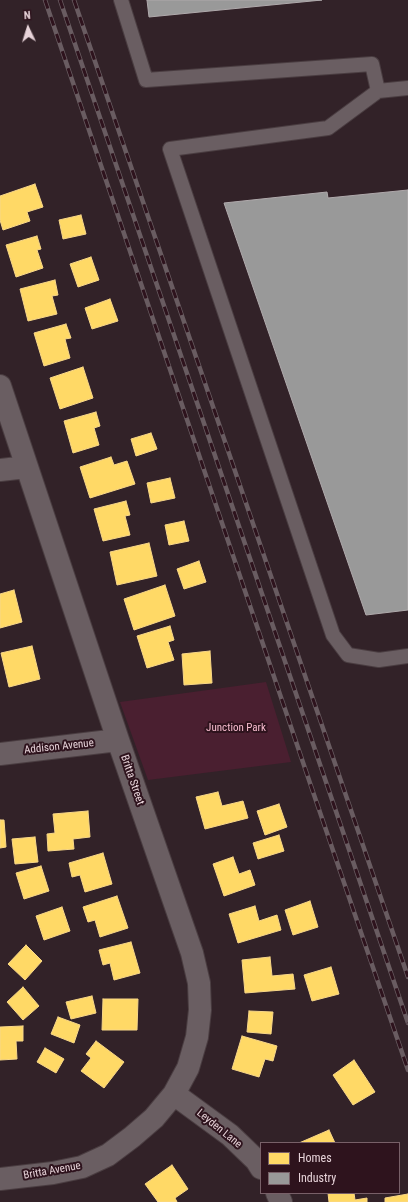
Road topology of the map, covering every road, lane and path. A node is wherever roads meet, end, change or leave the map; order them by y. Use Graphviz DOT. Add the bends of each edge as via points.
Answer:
graph roads {
  1 [pos="121,0"];
  2 [pos="408,88"];
  3 [pos="378,91"];
  4 [pos="0,386"];
  5 [pos="27,467"];
  6 [pos="0,470"];
  7 [pos="408,656"];
  8 [pos="118,740"];
  9 [pos="0,754"];
  10 [pos="174,1094"];
  11 [pos="260,1166"];
  12 [pos="0,1179"];
  1 -- 3 [label="lane" via="146,80 372,64"];
  2 -- 3 [label="lane"];
  3 -- 7 [label="lane" via="328,128 170,149 333,635 348,655 379,660"];
  4 -- 5 [label="street, Britta Street"];
  5 -- 6 [label="street"];
  5 -- 8 [label="street, Britta Street"];
  8 -- 9 [label="street, Addison Avenue"];
  8 -- 10 [label="street, Britta Street" via="192,953 198,983 200,1010 197,1036 188,1068"];
  10 -- 11 [label="street, Leyden Lane" via="230,1135"];
  10 -- 12 [label="street, Britta Avenue" via="132,1137 108,1154 82,1167"];
}
